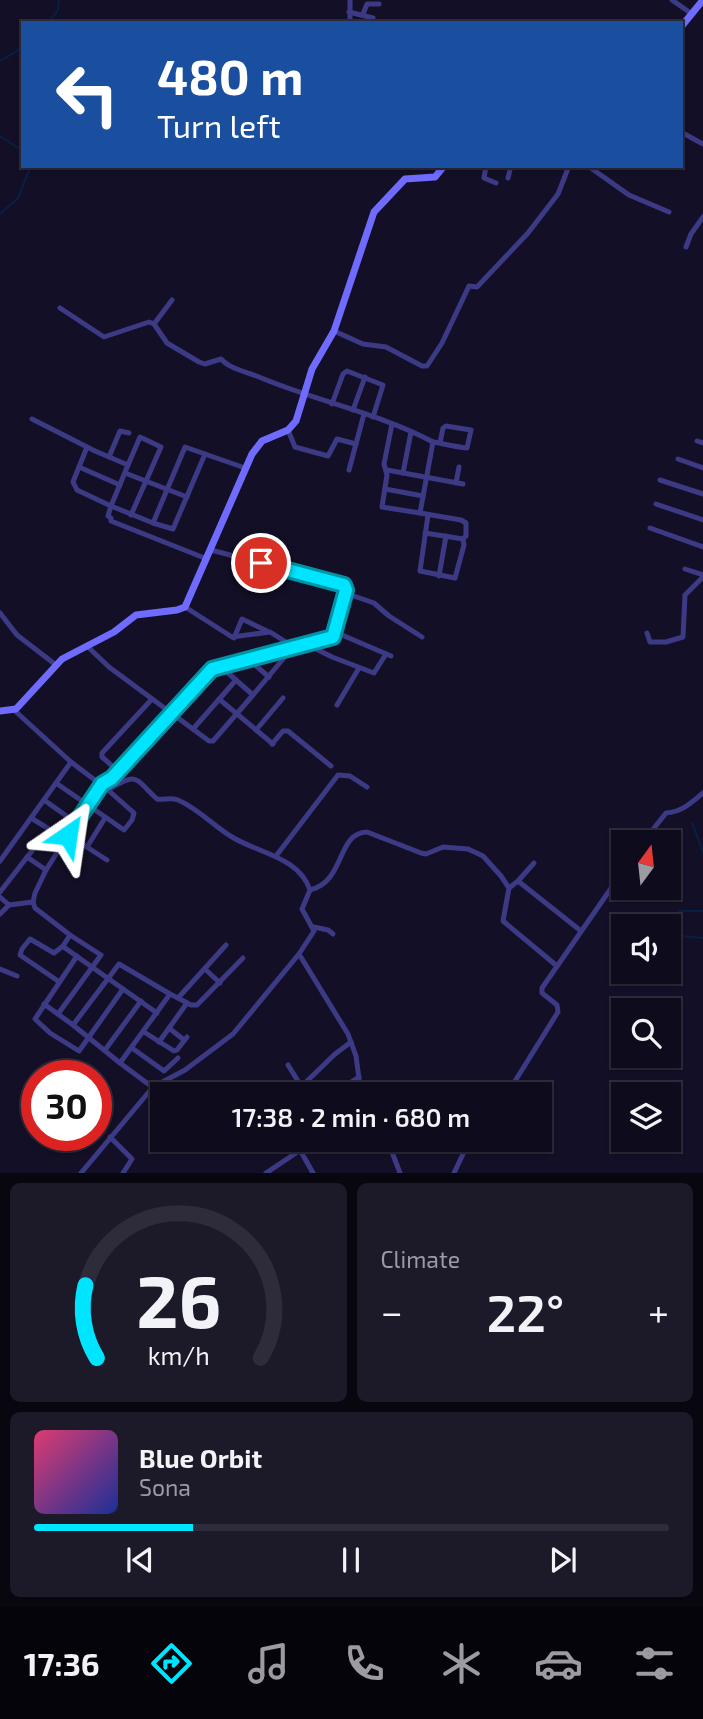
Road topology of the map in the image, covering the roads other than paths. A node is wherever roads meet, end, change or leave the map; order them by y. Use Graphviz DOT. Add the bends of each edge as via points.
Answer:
graph roads {
  1 [pos="350,0"];
  2 [pos="672,0"];
  3 [pos="379,4"];
  4 [pos="701,5"];
  5 [pos="349,12"];
  6 [pos="692,14"];
  7 [pos="363,15"];
  8 [pos="373,18"];
  9 [pos="350,21"];
  10 [pos="683,25"];
  11 [pos="683,133"];
  12 [pos="703,144"];
  13 [pos="442,168"];
  14 [pos="486,168"];
  15 [pos="510,168"];
  16 [pos="568,168"];
  17 [pos="590,168"];
  18 [pos="508,178"];
  19 [pos="496,183"];
  20 [pos="668,212"];
  21 [pos="703,217"];
  22 [pos="686,247"];
  23 [pos="172,300"];
  24 [pos="60,308"];
  25 [pos="154,324"];
  26 [pos="334,331"];
  27 [pos="365,377"];
  28 [pos="303,395"];
  29 [pos="332,404"];
  30 [pos="353,410"];
  31 [pos="364,414"];
  32 [pos="373,417"];
  33 [pos="32,419"];
  34 [pos="392,424"];
  35 [pos="288,430"];
  36 [pos="411,432"];
  37 [pos="129,433"];
  38 [pos="436,443"];
  39 [pos="356,444"];
  40 [pos="87,447"];
  41 [pos="205,454"];
  42 [pos="109,457"];
  43 [pos="678,459"];
  44 [pos="128,464"];
  45 [pos="79,467"];
  46 [pos="458,467"];
  47 [pos="245,468"];
  48 [pos="703,468"];
  49 [pos="349,470"];
  50 [pos="387,470"];
  51 [pos="125,473"];
  52 [pos="403,473"];
  53 [pos="426,477"];
  54 [pos="660,480"];
  55 [pos="147,482"];
  56 [pos="456,482"];
  57 [pos="463,484"];
  58 [pos="120,485"];
  59 [pos="167,489"];
  60 [pos="385,489"];
  61 [pos="703,494"];
  62 [pos="423,496"];
  63 [pos="187,497"];
  64 [pos="656,504"];
  65 [pos="111,506"];
  66 [pos="420,513"];
  67 [pos="131,514"];
  68 [pos="428,515"];
  69 [pos="703,520"];
  70 [pos="153,523"];
  71 [pos="650,528"];
  72 [pos="425,533"];
  73 [pos="446,536"];
  74 [pos="463,539"];
  75 [pos="703,547"];
  76 [pos="211,550"];
  77 [pos="206,559"];
  78 [pos="685,569"];
  79 [pos="439,576"];
  80 [pos="703,576"];
  81 [pos="345,593"];
  82 [pos="185,607"];
  83 [pos="0,613"];
  84 [pos="267,631"];
  85 [pos="647,633"];
  86 [pos="422,636"];
  87 [pos="333,637"];
  88 [pos="234,638"];
  89 [pos="306,644"];
  90 [pos="87,646"];
  91 [pos="287,649"];
  92 [pos="248,659"];
  93 [pos="56,665"];
  94 [pos="220,666"];
  95 [pos="359,668"];
  96 [pos="269,677"];
  97 [pos="236,680"];
  98 [pos="253,695"];
  99 [pos="283,698"];
  100 [pos="152,699"];
  101 [pos="219,699"];
  102 [pos="337,705"];
  103 [pos="14,710"];
  104 [pos="0,711"];
  105 [pos="170,712"];
  106 [pos="237,713"];
  107 [pos="193,729"];
  108 [pos="256,730"];
  109 [pos="71,762"];
  110 [pos="331,766"];
  111 [pos="118,771"];
  112 [pos="56,783"];
  113 [pos="102,784"];
  114 [pos="367,787"];
  115 [pos="108,790"];
  116 [pos="703,793"];
  117 [pos="44,800"];
  118 [pos="87,805"];
  119 [pos="31,818"];
  120 [pos="105,818"];
  121 [pos="75,822"];
  122 [pos="49,829"];
  123 [pos="653,830"];
  124 [pos="66,838"];
  125 [pos="87,847"];
  126 [pos="276,856"];
  127 [pos="27,857"];
  128 [pos="107,860"];
  129 [pos="0,861"];
  130 [pos="534,863"];
  131 [pos="46,870"];
  132 [pos="517,881"];
  133 [pos="509,888"];
  134 [pos="611,888"];
  135 [pos="310,890"];
  136 [pos="0,892"];
  137 [pos="0,897"];
  138 [pos="33,902"];
  139 [pos="9,905"];
  140 [pos="0,914"];
  141 [pos="314,927"];
  142 [pos="581,931"];
  143 [pos="70,934"];
  144 [pos="334,934"];
  145 [pos="226,945"];
  146 [pos="63,946"];
  147 [pos="299,954"];
  148 [pos="77,956"];
  149 [pos="243,958"];
  150 [pos="557,966"];
  151 [pos="93,967"];
  152 [pos="0,969"];
  153 [pos="205,969"];
  154 [pos="17,976"];
  155 [pos="108,978"];
  156 [pos="58,981"];
  157 [pos="220,983"];
  158 [pos="123,989"];
  159 [pos="170,994"];
  160 [pos="178,998"];
  161 [pos="141,1001"];
  162 [pos="187,1003"];
  163 [pos="44,1004"];
  164 [pos="157,1013"];
  165 [pos="58,1014"];
  166 [pos="73,1025"];
  167 [pos="169,1028"];
  168 [pos="144,1032"];
  169 [pos="89,1037"];
  170 [pos="159,1042"];
  171 [pos="351,1042"];
  172 [pos="132,1048"];
  173 [pos="105,1050"];
  174 [pos="178,1058"];
  175 [pos="120,1063"];
  176 [pos="288,1065"];
  177 [pos="359,1077"];
  178 [pos="162,1082"];
  179 [pos="301,1082"];
  180 [pos="306,1082"];
  181 [pos="351,1082"];
  182 [pos="360,1082"];
  183 [pos="514,1082"];
  184 [pos="150,1085"];
  185 [pos="150,1090"];
  186 [pos="112,1135"];
  187 [pos="112,1139"];
  188 [pos="100,1151"];
  189 [pos="297,1152"];
  190 [pos="301,1152"];
  191 [pos="392,1152"];
  192 [pos="464,1152"];
  193 [pos="85,1172"];
  194 [pos="122,1173"];
  195 [pos="266,1173"];
  196 [pos="313,1173"];
  197 [pos="400,1173"];
  198 [pos="454,1173"];
  1 -- 5 [label="street"];
  2 -- 6 [label="street"];
  3 -- 7 [label="street" via="367,4"];
  4 -- 6 [label="street"];
  5 -- 7 [label="street"];
  5 -- 9 [label="street"];
  6 -- 10 [label="street"];
  7 -- 8 [label="street"];
  11 -- 12 [label="street"];
  13 -- 26 [label="street" via="435,177 405,179 374,212"];
  14 -- 19 [label="street" via="484,178"];
  15 -- 18 [label="street"];
  16 -- 26 [label="street" via="558,194 527,233 477,286 469,286 426,366 382,345 363,344"];
  17 -- 20 [label="street" via="629,195"];
  21 -- 22 [label="street"];
  23 -- 25 [label="street"];
  24 -- 25 [label="street" via="104,337 142,322"];
  25 -- 28 [label="street" via="167,342 191,358 205,364 220,358"];
  26 -- 28 [label="street"];
  27 -- 29 [label="street" via="344,373"];
  27 -- 30 [label="street"];
  27 -- 32 [label="street" via="383,385"];
  28 -- 29 [label="street"];
  28 -- 35 [label="street" via="296,421"];
  29 -- 30 [label="street"];
  30 -- 31 [label="street"];
  31 -- 32 [label="street"];
  31 -- 39 [label="street"];
  32 -- 34 [label="street"];
  33 -- 40 [label="street"];
  34 -- 36 [label="street"];
  34 -- 50 [label="street" via="384,464"];
  35 -- 39 [label="street" via="295,447 328,456 337,439"];
  35 -- 47 [label="street" via="262,441"];
  36 -- 38 [label="street"];
  36 -- 52 [label="street"];
  37 -- 42 [label="street" via="118,432"];
  38 -- 38 [label="street" via="468,448 471,430 446,426"];
  38 -- 53 [label="street"];
  39 -- 49 [label="street"];
  40 -- 42 [label="street"];
  40 -- 45 [label="street"];
  41 -- 47 [label="street"];
  41 -- 59 [label="street" via="183,449"];
  41 -- 63 [label="street"];
  42 -- 44 [label="street"];
  43 -- 48 [label="street"];
  44 -- 51 [label="street"];
  44 -- 55 [label="street" via="141,438 160,445"];
  45 -- 58 [label="street"];
  45 -- 65 [label="street" via="74,487"];
  46 -- 56 [label="street"];
  47 -- 76 [label="street"];
  50 -- 52 [label="street"];
  50 -- 60 [label="street"];
  51 -- 55 [label="street"];
  51 -- 58 [label="street"];
  52 -- 53 [label="street"];
  53 -- 56 [label="street"];
  53 -- 62 [label="street"];
  54 -- 61 [label="street"];
  55 -- 59 [label="street"];
  55 -- 67 [label="street"];
  56 -- 57 [label="street"];
  58 -- 65 [label="street"];
  59 -- 63 [label="street"];
  59 -- 70 [label="street"];
  60 -- 62 [label="street"];
  60 -- 66 [label="street" via="383,508"];
  62 -- 66 [label="street"];
  63 -- 70 [label="street" via="172,530"];
  64 -- 69 [label="street"];
  65 -- 67 [label="street"];
  65 -- 77 [label="street" via="111,521"];
  66 -- 68 [label="street"];
  67 -- 70 [label="street"];
  68 -- 72 [label="street"];
  68 -- 74 [label="street" via="465,522"];
  71 -- 75 [label="street"];
  72 -- 73 [label="street"];
  72 -- 79 [label="street" via="420,570"];
  73 -- 74 [label="street"];
  73 -- 79 [label="street"];
  74 -- 79 [label="street" via="457,576"];
  76 -- 77 [label="street"];
  76 -- 81 [label="street" via="337,583 345,587"];
  77 -- 82 [label="street"];
  78 -- 80 [label="street"];
  80 -- 85 [label="street" via="685,595 683,637 650,642"];
  81 -- 86 [label="street" via="374,603"];
  81 -- 87 [label="street"];
  82 -- 88 [label="street"];
  82 -- 90 [label="street" via="141,613"];
  83 -- 93 [label="street" via="17,635"];
  84 -- 88 [label="street"];
  84 -- 88 [label="street" via="242,619"];
  84 -- 91 [label="street" via="284,639"];
  87 -- 89 [label="street"];
  87 -- 95 [label="street" via="343,635 388,655 375,673"];
  89 -- 91 [label="street"];
  89 -- 95 [label="street"];
  90 -- 93 [label="street"];
  90 -- 100 [label="street"];
  91 -- 92 [label="street"];
  91 -- 96 [label="street"];
  92 -- 94 [label="street"];
  92 -- 96 [label="street"];
  93 -- 103 [label="street"];
  94 -- 97 [label="street"];
  94 -- 105 [label="street" via="209,671"];
  95 -- 102 [label="street"];
  96 -- 98 [label="street"];
  97 -- 98 [label="street"];
  97 -- 101 [label="street"];
  98 -- 106 [label="street"];
  99 -- 108 [label="street"];
  100 -- 105 [label="street"];
  100 -- 111 [label="street" via="102,754"];
  101 -- 106 [label="street"];
  101 -- 107 [label="street"];
  103 -- 104 [label="street"];
  103 -- 109 [label="street"];
  105 -- 107 [label="street"];
  105 -- 111 [label="street"];
  106 -- 107 [label="street" via="213,741"];
  106 -- 108 [label="street"];
  108 -- 110 [label="street" via="273,745 288,731"];
  109 -- 112 [label="street"];
  109 -- 113 [label="street"];
  111 -- 113 [label="street"];
  112 -- 117 [label="street"];
  112 -- 118 [label="street"];
  113 -- 115 [label="street"];
  113 -- 118 [label="street"];
  114 -- 126 [label="street" via="350,776 338,775"];
  115 -- 120 [label="street" via="134,813 124,830"];
  115 -- 126 [label="street" via="134,778 157,799 183,802 232,836"];
  116 -- 123 [label="street" via="676,813 666,813"];
  117 -- 119 [label="street"];
  117 -- 121 [label="street"];
  118 -- 120 [label="street"];
  118 -- 121 [label="street"];
  119 -- 122 [label="street"];
  119 -- 129 [label="street"];
  120 -- 125 [label="street"];
  121 -- 124 [label="street"];
  122 -- 124 [label="street"];
  122 -- 127 [label="street"];
  124 -- 125 [label="street"];
  124 -- 131 [label="street"];
  125 -- 128 [label="street"];
  126 -- 135 [label="street" via="302,875"];
  127 -- 131 [label="street"];
  127 -- 136 [label="street"];
  130 -- 132 [label="street"];
  131 -- 138 [label="street"];
  132 -- 133 [label="street"];
  132 -- 142 [label="street"];
  133 -- 135 [label="street" via="473,850 443,847 421,853 364,832 346,844 339,865 324,884"];
  133 -- 150 [label="street" via="503,921"];
  134 -- 142 [label="street"];
  135 -- 141 [label="street" via="302,909"];
  137 -- 139 [label="street"];
  138 -- 139 [label="street"];
  138 -- 143 [label="street" via="36,910"];
  139 -- 140 [label="street"];
  141 -- 144 [label="street"];
  141 -- 147 [label="street"];
  142 -- 150 [label="street"];
  143 -- 146 [label="street"];
  143 -- 151 [label="street" via="100,954"];
  145 -- 153 [label="street"];
  146 -- 148 [label="street"];
  146 -- 156 [label="street" via="54,953 30,939 20,955"];
  147 -- 171 [label="street"];
  147 -- 178 [label="street" via="233,1034"];
  148 -- 151 [label="street"];
  148 -- 156 [label="street"];
  149 -- 157 [label="street"];
  150 -- 183 [label="street" via="542,990 558,1012"];
  151 -- 155 [label="street"];
  151 -- 165 [label="street"];
  152 -- 154 [label="street"];
  153 -- 157 [label="street"];
  153 -- 160 [label="street"];
  155 -- 158 [label="street"];
  155 -- 159 [label="street" via="122,963"];
  155 -- 166 [label="street"];
  156 -- 163 [label="street"];
  157 -- 162 [label="street" via="197,1005"];
  158 -- 161 [label="street"];
  158 -- 169 [label="street"];
  159 -- 160 [label="street"];
  159 -- 164 [label="street"];
  160 -- 162 [label="street"];
  161 -- 164 [label="street"];
  161 -- 173 [label="street"];
  162 -- 167 [label="street"];
  163 -- 165 [label="street"];
  163 -- 169 [label="street" via="35,1020 50,1033 78,1051"];
  164 -- 168 [label="street"];
  165 -- 166 [label="street"];
  166 -- 169 [label="street"];
  167 -- 170 [label="street"];
  167 -- 170 [label="street" via="185,1038 175,1051"];
  168 -- 170 [label="street"];
  168 -- 172 [label="street"];
  169 -- 173 [label="street"];
  171 -- 177 [label="street"];
  171 -- 180 [label="street"];
  172 -- 174 [label="street" via="164,1071"];
  172 -- 175 [label="street"];
  173 -- 175 [label="street"];
  175 -- 184 [label="street"];
  176 -- 179 [label="street"];
  177 -- 181 [label="street"];
  177 -- 182 [label="street"];
  185 -- 186 [label="street"];
  187 -- 194 [label="street" via="132,1159"];
  188 -- 193 [label="street"];
  189 -- 195 [label="street"];
  190 -- 196 [label="street"];
  191 -- 197 [label="street"];
  192 -- 198 [label="street"];
}
